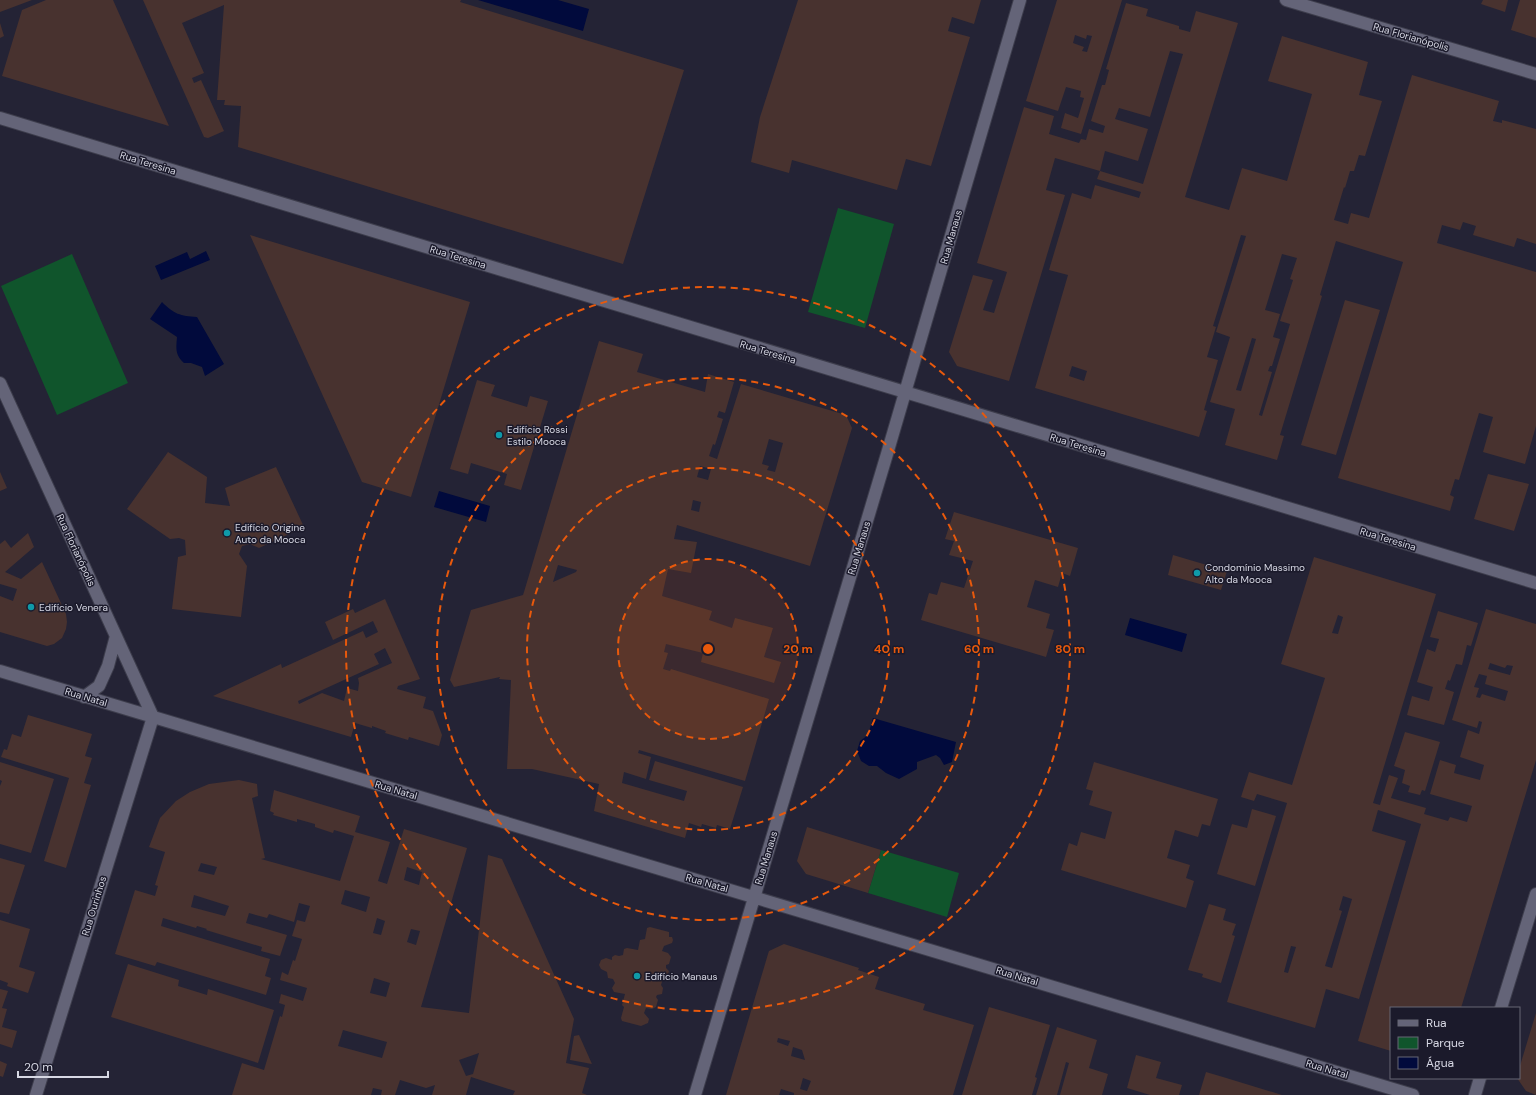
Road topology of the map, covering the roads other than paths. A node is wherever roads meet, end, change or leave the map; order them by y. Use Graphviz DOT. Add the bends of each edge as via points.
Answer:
graph roads {
  1 [pos="1020,0"];
  2 [pos="1286,0"];
  3 [pos="1536,74"];
  4 [pos="0,118"];
  5 [pos="0,383"];
  6 [pos="905,393"];
  7 [pos="1536,583"];
  8 [pos="116,636"];
  9 [pos="0,671"];
  10 [pos="84,697"];
  11 [pos="153,717"];
  12 [pos="1536,894"];
  13 [pos="754,897"];
  14 [pos="1501,1007"];
  15 [pos="1480,1079"];
  16 [pos="36,1095"];
  17 [pos="694,1095"];
  18 [pos="1413,1095"];
  19 [pos="1475,1095"];
  1 -- 6 [label="street, Rua Manaus"];
  2 -- 3 [label="street, Rua Florianópolis"];
  4 -- 6 [label="street, Rua Teresina"];
  5 -- 8 [label="street, Rua Florianópolis"];
  6 -- 7 [label="street, Rua Teresina"];
  6 -- 13 [label="street, Rua Manaus"];
  8 -- 10 [label="street" via="108,666 99,686"];
  8 -- 11 [label="street, Rua Florianópolis"];
  9 -- 10 [label="street, Rua Natal"];
  10 -- 11 [label="street, Rua Natal"];
  11 -- 13 [label="street, Rua Natal"];
  11 -- 16 [label="street, Rua Ourinhos"];
  12 -- 14 [label="street"];
  13 -- 17 [label="street, Rua Manaus"];
  13 -- 18 [label="street, Rua Natal"];
  15 -- 19 [label="street"];
}
